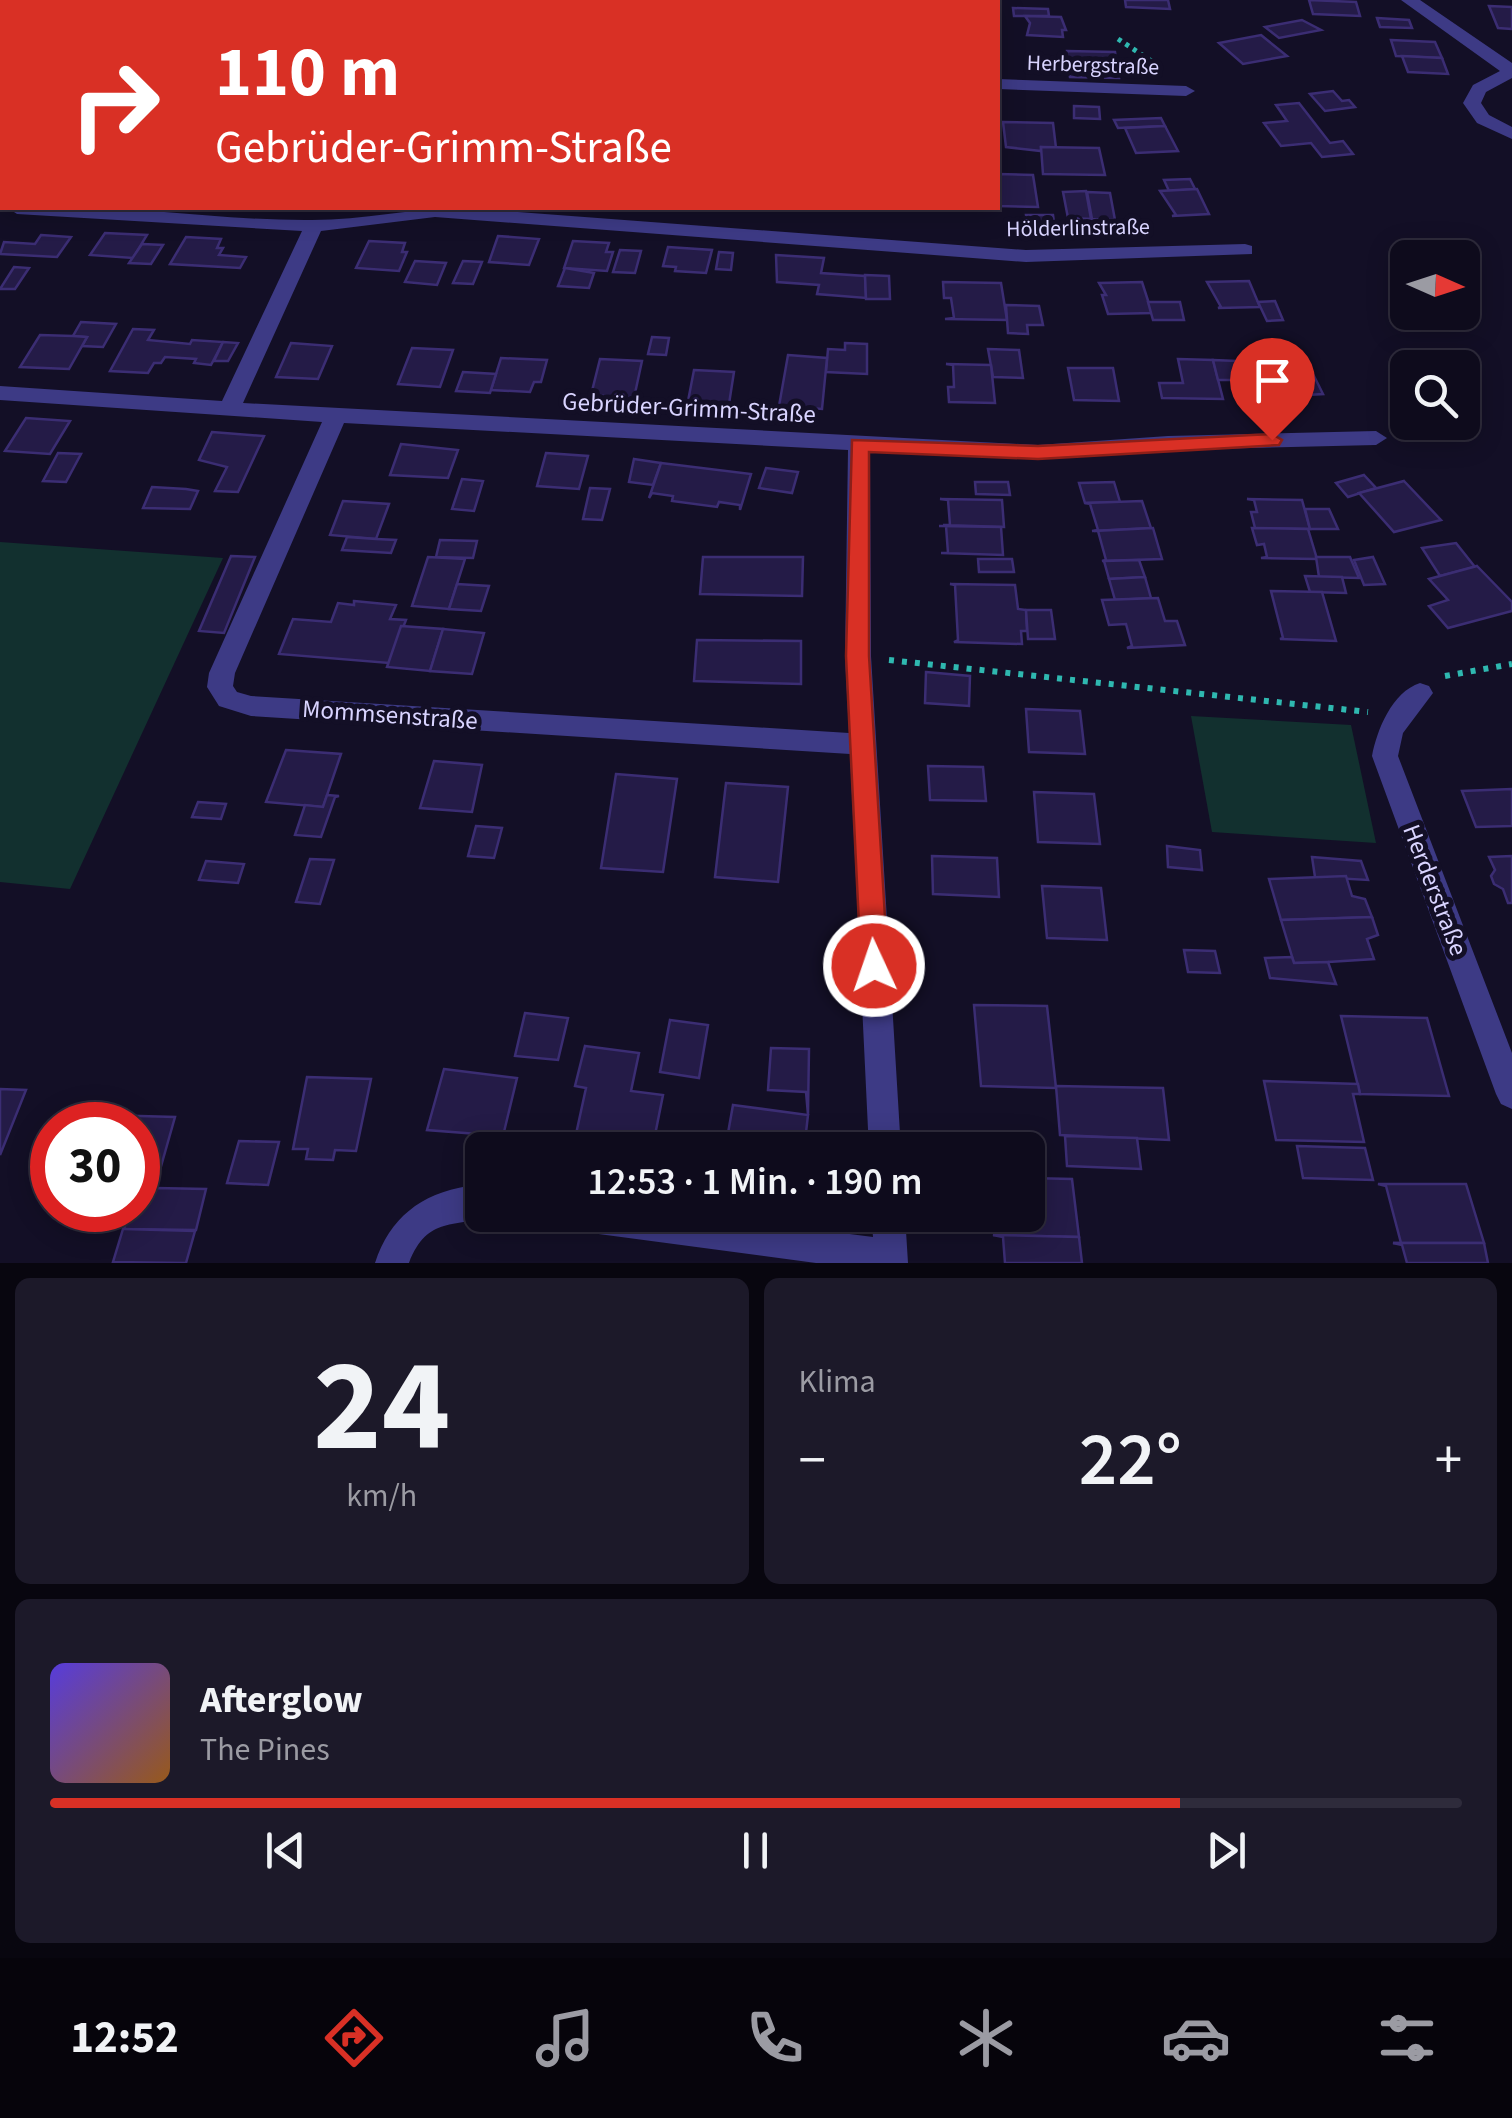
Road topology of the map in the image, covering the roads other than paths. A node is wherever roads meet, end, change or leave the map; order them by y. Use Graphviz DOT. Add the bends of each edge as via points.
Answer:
graph roads {
  1 [pos="1410,0"];
  2 [pos="1512,71"];
  3 [pos="1000,84"];
  4 [pos="1186,92"];
  5 [pos="1512,134"];
  6 [pos="50,210"];
  7 [pos="314,226"];
  8 [pos="1245,250"];
  9 [pos="0,393"];
  10 [pos="231,406"];
  11 [pos="336,416"];
  12 [pos="1376,438"];
  13 [pos="859,445"];
  14 [pos="1411,704"];
  15 [pos="862,744"];
  16 [pos="1512,1094"];
  17 [pos="883,1132"];
  18 [pos="465,1200"];
  19 [pos="695,1232"];
  20 [pos="889,1232"];
  21 [pos="890,1260"];
  22 [pos="392,1263"];
  1 -- 2 [label="street"];
  2 -- 5 [label="street" via="1480,89 1472,103 1483,119"];
  3 -- 4 [label="street, Herbergstraße"];
  6 -- 7 [label="street, Hölderlinstraße"];
  7 -- 8 [label="street, Hölderlinstraße" via="435,211 1026,256"];
  7 -- 10 [label="street"];
  9 -- 10 [label="street, Gebrüder-Grimm-Straße"];
  10 -- 11 [label="street, Gebrüder-Grimm-Straße"];
  11 -- 13 [label="street, Gebrüder-Grimm-Straße"];
  11 -- 15 [label="street, Mommsenstraße" via="222,673 220,688 228,699 251,706"];
  12 -- 13 [label="street, Gebrüder-Grimm-Straße" via="1038,452"];
  13 -- 15 [label="street"];
  14 -- 16 [label="street, Herderstraße" via="1390,730 1385,756"];
  15 -- 17 [label="street"];
  18 -- 22 [label="street" via="425,1216 396,1242"];
  19 -- 21 [label="street"];
  20 -- 21 [label="street"];
}
